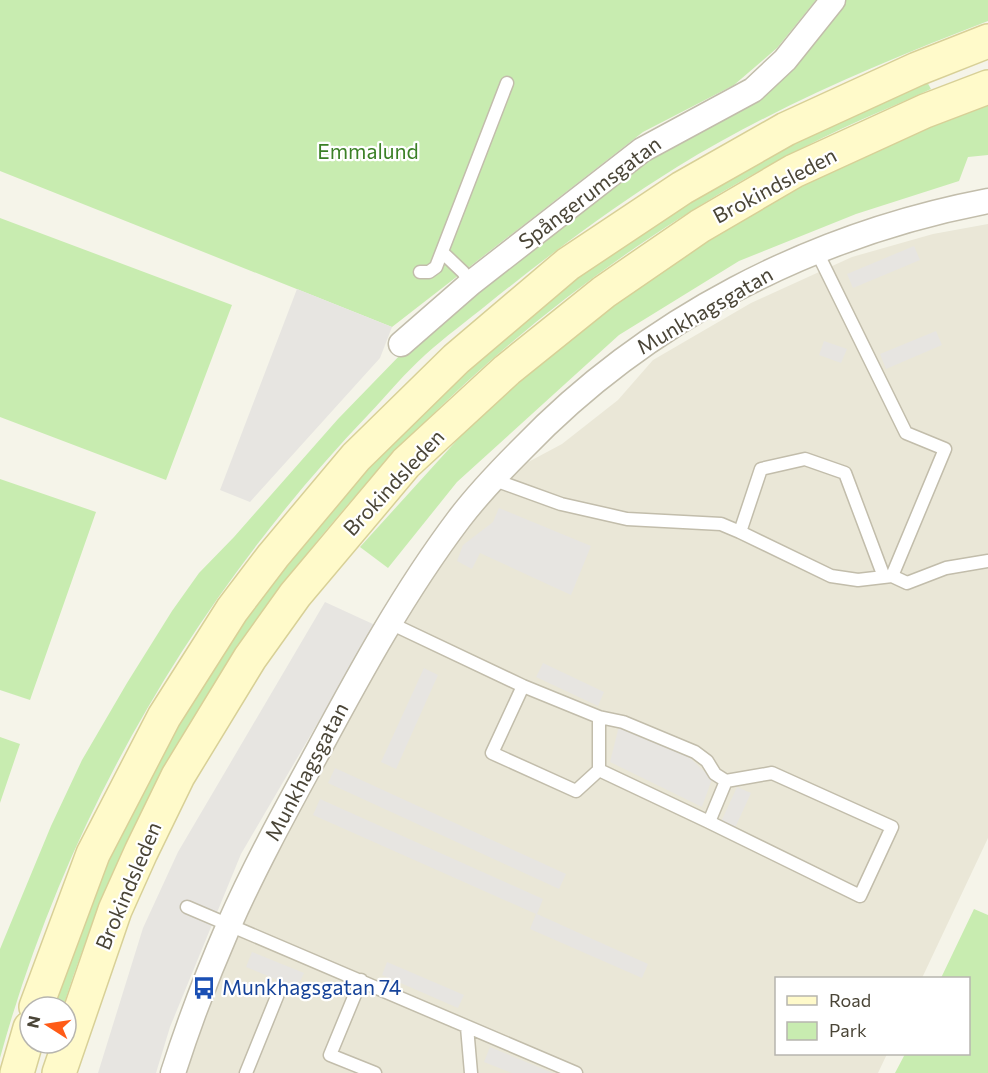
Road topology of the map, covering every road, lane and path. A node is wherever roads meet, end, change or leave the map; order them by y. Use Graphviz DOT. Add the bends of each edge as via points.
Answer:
graph roads {
  1 [pos="833,0"];
  2 [pos="988,41"];
  3 [pos="507,83"];
  4 [pos="988,87"];
  5 [pos="988,201"];
  6 [pos="442,252"];
  7 [pos="817,252"];
  8 [pos="420,272"];
  9 [pos="471,283"];
  10 [pos="401,344"];
  11 [pos="492,479"];
  12 [pos="740,532"];
  13 [pos="988,561"];
  14 [pos="888,577"];
  15 [pos="390,622"];
  16 [pos="524,686"];
  17 [pos="599,717"];
  18 [pos="599,770"];
  19 [pos="726,781"];
  20 [pos="709,822"];
  21 [pos="187,907"];
  22 [pos="229,925"];
  23 [pos="361,980"];
  24 [pos="280,989"];
  25 [pos="40,995"];
  26 [pos="467,1027"];
  27 [pos="22,1055"];
  28 [pos="176,1072"];
  29 [pos="17,1073"];
  30 [pos="59,1073"];
  31 [pos="246,1073"];
  32 [pos="375,1073"];
  33 [pos="471,1073"];
  34 [pos="576,1073"];
  1 -- 9 [label="street, Spångerumsgatan" via="785,60 753,90 642,150"];
  2 -- 25 [label="main road, Brokindsleden" via="916,69 786,129 682,188 568,264 456,359 356,457 239,601 164,717 93,854"];
  3 -- 6 [label="lane"];
  4 -- 30 [label="main road, Brokindsleden" via="925,111 794,171 700,226 604,292 507,370 406,463 288,604 178,776 115,910"];
  5 -- 7 [label="street, Munkhagsgatan" via="883,227"];
  6 -- 8 [label="lane" via="436,267"];
  6 -- 9 [label="lane"];
  7 -- 11 [label="street, Munkhagsgatan" via="746,283 660,332 552,417"];
  7 -- 14 [label="lane" via="906,433 945,449"];
  9 -- 10 [label="street, Spångerumsgatan"];
  11 -- 12 [label="lane" via="561,504 627,519 722,524"];
  11 -- 15 [label="street, Munkhagsgatan" via="460,518"];
  12 -- 14 [label="lane" via="831,576 858,580"];
  12 -- 14 [label="lane" via="761,469 805,459 845,473"];
  13 -- 14 [label="lane" via="946,567 907,584"];
  15 -- 16 [label="lane"];
  15 -- 22 [label="street, Munkhagsgatan" via="284,814"];
  16 -- 17 [label="lane"];
  16 -- 18 [label="lane" via="492,753 576,791"];
  17 -- 18 [label="lane"];
  17 -- 19 [label="lane" via="623,722 695,752"];
  18 -- 20 [label="lane"];
  19 -- 20 [label="lane"];
  19 -- 20 [label="lane" via="772,773 892,827 860,896"];
  21 -- 22 [label="lane"];
  22 -- 23 [label="lane"];
  22 -- 28 [label="street, Munkhagsgatan"];
  23 -- 26 [label="lane"];
  23 -- 32 [label="lane" via="330,1055"];
  24 -- 31 [label="lane"];
  26 -- 33 [label="lane"];
  26 -- 34 [label="lane"];
  27 -- 29 [label="main road"];
}
